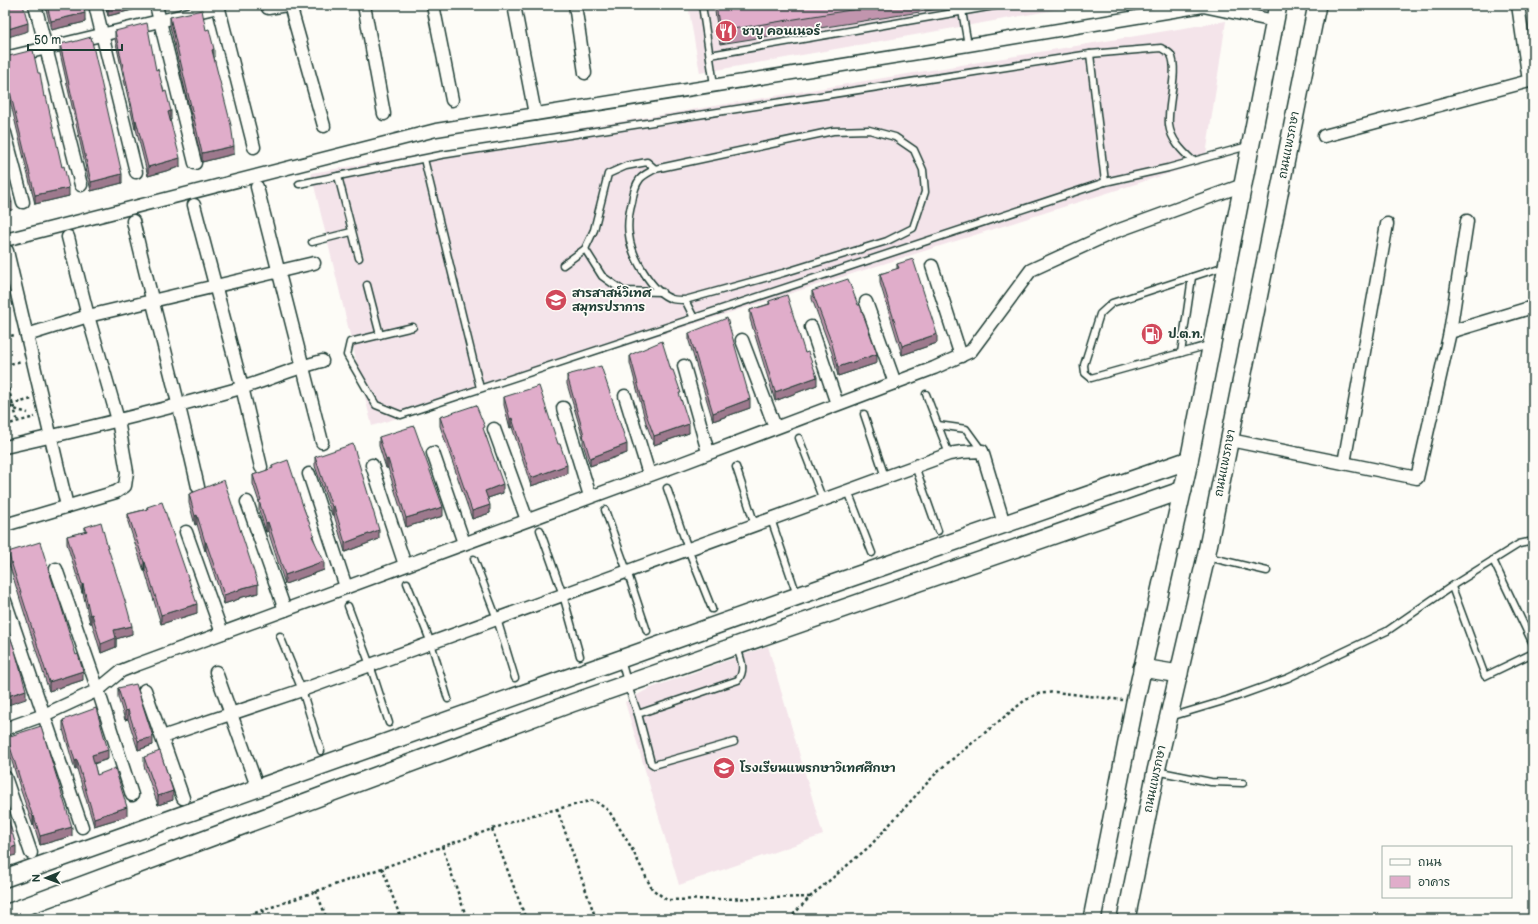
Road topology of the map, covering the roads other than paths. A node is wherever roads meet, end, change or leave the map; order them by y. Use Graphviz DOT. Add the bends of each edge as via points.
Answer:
graph roads {
  1 [pos="35,5"];
  2 [pos="95,5"];
  3 [pos="156,5"];
  4 [pos="289,5"];
  5 [pos="364,5"];
  6 [pos="433,5"];
  7 [pos="514,5"];
  8 [pos="575,5"];
  9 [pos="702,5"];
  10 [pos="1000,5"];
  11 [pos="1317,5"];
  12 [pos="1518,5"];
  13 [pos="218,6"];
  14 [pos="268,8"];
  15 [pos="962,8"];
  16 [pos="1276,13"];
  17 [pos="161,21"];
  18 [pos="102,35"];
  19 [pos="968,45"];
  20 [pos="46,49"];
  21 [pos="1090,54"];
  22 [pos="710,55"];
  23 [pos="5,58"];
  24 [pos="585,73"];
  25 [pos="1531,80"];
  26 [pos="714,85"];
  27 [pos="452,100"];
  28 [pos="384,114"];
  29 [pos="535,114"];
  30 [pos="324,126"];
  31 [pos="5,133"];
  32 [pos="1324,136"];
  33 [pos="1250,145"];
  34 [pos="254,147"];
  35 [pos="424,159"];
  36 [pos="1192,160"];
  37 [pos="194,163"];
  38 [pos="655,169"];
  39 [pos="136,172"];
  40 [pos="338,176"];
  41 [pos="1105,182"];
  42 [pos="299,184"];
  43 [pos="81,185"];
  44 [pos="1243,185"];
  45 [pos="257,188"];
  46 [pos="23,202"];
  47 [pos="194,206"];
  48 [pos="133,221"];
  49 [pos="1467,221"];
  50 [pos="1387,224"];
  51 [pos="351,232"];
  52 [pos="68,237"];
  53 [pos="312,242"];
  54 [pos="6,246"];
  55 [pos="585,249"];
  56 [pos="359,258"];
  57 [pos="314,263"];
  58 [pos="563,265"];
  59 [pos="932,266"];
  60 [pos="1226,266"];
  61 [pos="278,271"];
  62 [pos="1192,277"];
  63 [pos="367,285"];
  64 [pos="215,286"];
  65 [pos="662,292"];
  66 [pos="152,300"];
  67 [pos="685,300"];
  68 [pos="866,302"];
  69 [pos="1533,307"];
  70 [pos="88,316"];
  71 [pos="694,318"];
  72 [pos="413,327"];
  73 [pos="811,327"];
  74 [pos="1450,332"];
  75 [pos="380,335"];
  76 [pos="22,337"];
  77 [pos="742,340"];
  78 [pos="1211,344"];
  79 [pos="1180,353"];
  80 [pos="961,356"];
  81 [pos="322,361"];
  82 [pos="302,366"];
  83 [pos="684,366"];
  84 [pos="895,383"];
  85 [pos="242,387"];
  86 [pos="480,388"];
  87 [pos="926,394"];
  88 [pos="625,396"];
  89 [pos="179,404"];
  90 [pos="837,404"];
  91 [pos="563,408"];
  92 [pos="864,414"];
  93 [pos="118,420"];
  94 [pos="938,425"];
  95 [pos="775,427"];
  96 [pos="494,429"];
  97 [pos="51,436"];
  98 [pos="799,438"];
  99 [pos="1230,440"];
  100 [pos="322,442"];
  101 [pos="5,447"];
  102 [pos="982,451"];
  103 [pos="708,452"];
  104 [pos="433,453"];
  105 [pos="949,454"];
  106 [pos="1189,460"];
  107 [pos="1344,463"];
  108 [pos="372,465"];
  109 [pos="736,466"];
  110 [pos="915,466"];
  111 [pos="261,467"];
  112 [pos="309,474"];
  113 [pos="649,474"];
  114 [pos="885,477"];
  115 [pos="198,487"];
  116 [pos="667,488"];
  117 [pos="1183,490"];
  118 [pos="848,491"];
  119 [pos="590,496"];
  120 [pos="823,500"];
  121 [pos="247,502"];
  122 [pos="67,506"];
  123 [pos="605,510"];
  124 [pos="771,519"];
  125 [pos="527,520"];
  126 [pos="1004,524"];
  127 [pos="5,525"];
  128 [pos="755,525"];
  129 [pos="540,530"];
  130 [pos="938,531"];
  131 [pos="186,532"];
  132 [pos="1533,541"];
  133 [pos="464,543"];
  134 [pos="688,549"];
  135 [pos="872,553"];
  136 [pos="1206,557"];
  137 [pos="474,559"];
  138 [pos="1493,560"];
  139 [pos="405,565"];
  140 [pos="56,569"];
  141 [pos="627,571"];
  142 [pos="1266,571"];
  143 [pos="407,583"];
  144 [pos="346,587"];
  145 [pos="1452,587"];
  146 [pos="563,595"];
  147 [pos="798,596"];
  148 [pos="5,602"];
  149 [pos="348,606"];
  150 [pos="712,608"];
  151 [pos="285,610"];
  152 [pos="497,619"];
  153 [pos="647,631"];
  154 [pos="222,633"];
  155 [pos="280,636"];
  156 [pos="431,643"];
  157 [pos="1533,644"];
  158 [pos="737,649"];
  159 [pos="1533,653"];
  160 [pos="580,656"];
  161 [pos="621,660"];
  162 [pos="370,666"];
  163 [pos="1142,668"];
  164 [pos="216,672"];
  165 [pos="1179,674"];
  166 [pos="515,678"];
  167 [pos="628,686"];
  168 [pos="98,690"];
  169 [pos="145,690"];
  170 [pos="302,690"];
  171 [pos="448,699"];
  172 [pos="232,714"];
  173 [pos="638,714"];
  174 [pos="44,715"];
  175 [pos="1168,718"];
  176 [pos="389,723"];
  177 [pos="5,729"];
  178 [pos="162,737"];
  179 [pos="734,742"];
  180 [pos="321,751"];
  181 [pos="1156,771"];
  182 [pos="5,777"];
  183 [pos="254,778"];
  184 [pos="1243,784"];
  185 [pos="132,795"];
  186 [pos="183,798"];
  187 [pos="82,826"];
  188 [pos="31,853"];
  189 [pos="5,878"];
  190 [pos="5,914"];
  191 [pos="1092,919"];
  192 [pos="1126,919"];
  1 -- 20 [label="street"];
  2 -- 18 [label="street"];
  3 -- 17 [label="street"];
  4 -- 14 [label="street"];
  4 -- 30 [label="street"];
  5 -- 28 [label="street"];
  6 -- 27 [label="street"];
  7 -- 29 [label="street"];
  8 -- 24 [label="street"];
  9 -- 22 [label="lane"];
  10 -- 15 [label="lane"];
  11 -- 99 [label="street, ถนนแพรกษา"];
  12 -- 25 [label="street"];
  13 -- 17 [label="street"];
  13 -- 34 [label="street"];
  15 -- 19 [label="lane"];
  15 -- 22 [label="lane"];
  16 -- 19 [label="street" via="1203,6"];
  16 -- 33 [label="street"];
  17 -- 18 [label="street"];
  17 -- 37 [label="street"];
  18 -- 20 [label="street"];
  18 -- 39 [label="street"];
  19 -- 26 [label="street"];
  20 -- 23 [label="street"];
  20 -- 43 [label="street"];
  21 -- 35 [label="lane"];
  21 -- 36 [label="lane" via="1161,48 1171,54 1174,67 1169,126 1178,146"];
  21 -- 41 [label="lane"];
  22 -- 26 [label="lane"];
  25 -- 32 [label="street"];
  26 -- 29 [label="street"];
  29 -- 54 [label="street" via="436,130"];
  31 -- 46 [label="street"];
  33 -- 36 [label="lane"];
  33 -- 44 [label="street"];
  35 -- 40 [label="lane"];
  35 -- 86 [label="lane"];
  36 -- 41 [label="lane"];
  38 -- 55 [label="lane" via="646,162 626,166 608,174 594,230"];
  38 -- 65 [label="lane" via="640,179 634,192 628,219 629,236 641,268"];
  38 -- 67 [label="lane" via="833,131 869,130 895,137 914,150 923,170 925,192 913,228 888,242"];
  40 -- 42 [label="lane"];
  40 -- 51 [label="lane"];
  41 -- 71 [label="lane"];
  44 -- 60 [label="street"];
  44 -- 80 [label="street" via="1114,232 1031,270 971,351"];
  45 -- 61 [label="street"];
  47 -- 64 [label="street"];
  48 -- 66 [label="street"];
  49 -- 74 [label="street"];
  50 -- 107 [label="street"];
  51 -- 53 [label="lane"];
  51 -- 56 [label="lane"];
  52 -- 70 [label="street"];
  54 -- 76 [label="street"];
  55 -- 58 [label="lane"];
  55 -- 65 [label="lane" via="602,276 623,291"];
  57 -- 61 [label="street"];
  59 -- 80 [label="street"];
  60 -- 62 [label="lane"];
  60 -- 78 [label="street"];
  61 -- 64 [label="street"];
  61 -- 82 [label="street"];
  62 -- 79 [label="lane"];
  62 -- 79 [label="lane" via="1112,303 1100,314 1084,365 1085,373 1092,378"];
  63 -- 75 [label="lane"];
  64 -- 66 [label="street"];
  64 -- 85 [label="street"];
  65 -- 67 [label="lane" via="672,298"];
  66 -- 70 [label="street"];
  66 -- 89 [label="street"];
  67 -- 71 [label="lane"];
  68 -- 84 [label="street"];
  69 -- 74 [label="street"];
  70 -- 76 [label="street"];
  70 -- 93 [label="street"];
  71 -- 86 [label="lane"];
  72 -- 75 [label="lane"];
  73 -- 90 [label="street"];
  74 -- 107 [label="street" via="1417,478"];
  75 -- 86 [label="lane" via="350,342 347,355 376,405 400,414"];
  76 -- 97 [label="street"];
  77 -- 95 [label="street"];
  78 -- 79 [label="lane"];
  78 -- 106 [label="street"];
  80 -- 84 [label="street"];
  81 -- 82 [label="street"];
  82 -- 85 [label="street"];
  82 -- 100 [label="street"];
  83 -- 103 [label="street"];
  84 -- 90 [label="street"];
  85 -- 89 [label="street"];
  85 -- 111 [label="street"];
  87 -- 94 [label="lane"];
  88 -- 113 [label="street"];
  89 -- 93 [label="street"];
  89 -- 115 [label="street"];
  90 -- 95 [label="street"];
  91 -- 119 [label="street"];
  92 -- 114 [label="lane"];
  93 -- 97 [label="street"];
  93 -- 122 [label="street" via="127,472 125,486 116,492"];
  94 -- 102 [label="lane" via="966,429"];
  94 -- 105 [label="lane"];
  95 -- 103 [label="street"];
  96 -- 125 [label="street"];
  97 -- 101 [label="street"];
  97 -- 122 [label="street"];
  98 -- 120 [label="lane"];
  99 -- 107 [label="street"];
  99 -- 136 [label="street, ถนนแพรกษา"];
  102 -- 105 [label="street"];
  102 -- 126 [label="street"];
  103 -- 113 [label="street"];
  104 -- 133 [label="street"];
  105 -- 110 [label="street"];
  106 -- 117 [label="street"];
  106 -- 126 [label="street"];
  108 -- 139 [label="street"];
  109 -- 128 [label="lane"];
  110 -- 114 [label="street"];
  110 -- 130 [label="lane"];
  112 -- 144 [label="street"];
  113 -- 119 [label="street"];
  114 -- 118 [label="street"];
  116 -- 134 [label="lane"];
  117 -- 158 [label="street"];
  117 -- 163 [label="street"];
  118 -- 120 [label="street"];
  118 -- 135 [label="lane"];
  119 -- 125 [label="street"];
  120 -- 124 [label="street"];
  121 -- 151 [label="street"];
  122 -- 127 [label="street"];
  123 -- 141 [label="lane"];
  124 -- 128 [label="street"];
  124 -- 147 [label="lane"];
  125 -- 133 [label="street"];
  126 -- 147 [label="street"];
  128 -- 134 [label="street"];
  129 -- 146 [label="lane"];
  131 -- 154 [label="street"];
  132 -- 138 [label="lane" via="1519,544"];
  133 -- 139 [label="street"];
  134 -- 141 [label="street"];
  134 -- 150 [label="lane"];
  136 -- 142 [label="lane"];
  136 -- 165 [label="street, ถนนแพรกษา"];
  137 -- 152 [label="lane"];
  138 -- 145 [label="lane"];
  138 -- 157 [label="lane"];
  139 -- 144 [label="street"];
  140 -- 168 [label="street"];
  141 -- 146 [label="street"];
  141 -- 153 [label="lane"];
  143 -- 156 [label="lane"];
  144 -- 151 [label="street"];
  145 -- 159 [label="lane" via="1485,676"];
  145 -- 175 [label="lane" via="1387,632 1288,678"];
  146 -- 152 [label="street"];
  146 -- 160 [label="lane"];
  147 -- 161 [label="street"];
  148 -- 174 [label="street"];
  149 -- 162 [label="lane"];
  151 -- 154 [label="street"];
  152 -- 156 [label="street"];
  152 -- 166 [label="lane"];
  154 -- 168 [label="street" via="121,671"];
  155 -- 170 [label="lane"];
  156 -- 162 [label="street"];
  156 -- 171 [label="lane"];
  158 -- 167 [label="street"];
  158 -- 173 [label="lane" via="743,669 738,680"];
  161 -- 167 [label="lane"];
  161 -- 189 [label="street"];
  162 -- 170 [label="street"];
  162 -- 176 [label="lane"];
  163 -- 165 [label="street"];
  163 -- 191 [label="street"];
  164 -- 172 [label="street"];
  165 -- 175 [label="street, ถนนแพรกษา"];
  167 -- 173 [label="lane"];
  167 -- 190 [label="street" via="557,709"];
  168 -- 174 [label="street"];
  168 -- 185 [label="street"];
  169 -- 178 [label="street"];
  170 -- 172 [label="street"];
  170 -- 180 [label="lane"];
  172 -- 178 [label="street"];
  172 -- 183 [label="street"];
  173 -- 179 [label="lane" via="651,763 654,765"];
  174 -- 177 [label="street"];
  174 -- 187 [label="street"];
  175 -- 181 [label="street, ถนนแพรกษา"];
  178 -- 186 [label="street"];
  181 -- 184 [label="lane" via="1211,782"];
  181 -- 192 [label="street, ถนนแพรกษา"];
  182 -- 188 [label="street"];
}
